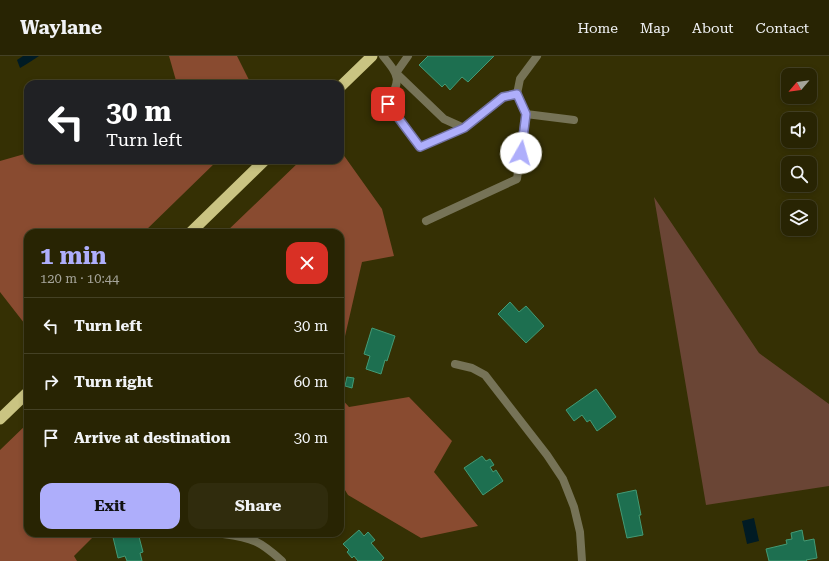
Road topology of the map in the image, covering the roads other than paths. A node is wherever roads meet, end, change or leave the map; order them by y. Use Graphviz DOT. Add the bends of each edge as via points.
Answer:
graph roads {
  1 [pos="372,56"];
  2 [pos="383,56"];
  3 [pos="408,56"];
  4 [pos="537,56"];
  5 [pos="396,73"];
  6 [pos="344,83"];
  7 [pos="517,94"];
  8 [pos="526,114"];
  9 [pos="574,120"];
  10 [pos="464,128"];
  11 [pos="260,164"];
  12 [pos="426,220"];
  13 [pos="194,229"];
  14 [pos="455,364"];
  15 [pos="24,396"];
  16 [pos="0,419"];
  17 [pos="244,537"];
  18 [pos="282,561"];
  19 [pos="582,561"];
  1 -- 6 [label="highway"];
  2 -- 5 [label="street"];
  3 -- 5 [label="street"];
  4 -- 7 [label="street" via="520,79"];
  5 -- 10 [label="street" via="444,119"];
  5 -- 10 [label="street" via="396,88 388,104 420,147"];
  7 -- 8 [label="street"];
  7 -- 10 [label="street" via="503,97"];
  8 -- 9 [label="street"];
  8 -- 12 [label="street" via="517,180"];
  11 -- 13 [label="highway"];
  14 -- 19 [label="street" via="472,368 485,375 563,479 574,507"];
  15 -- 16 [label="highway"];
  17 -- 18 [label="street" via="268,548"];
}
